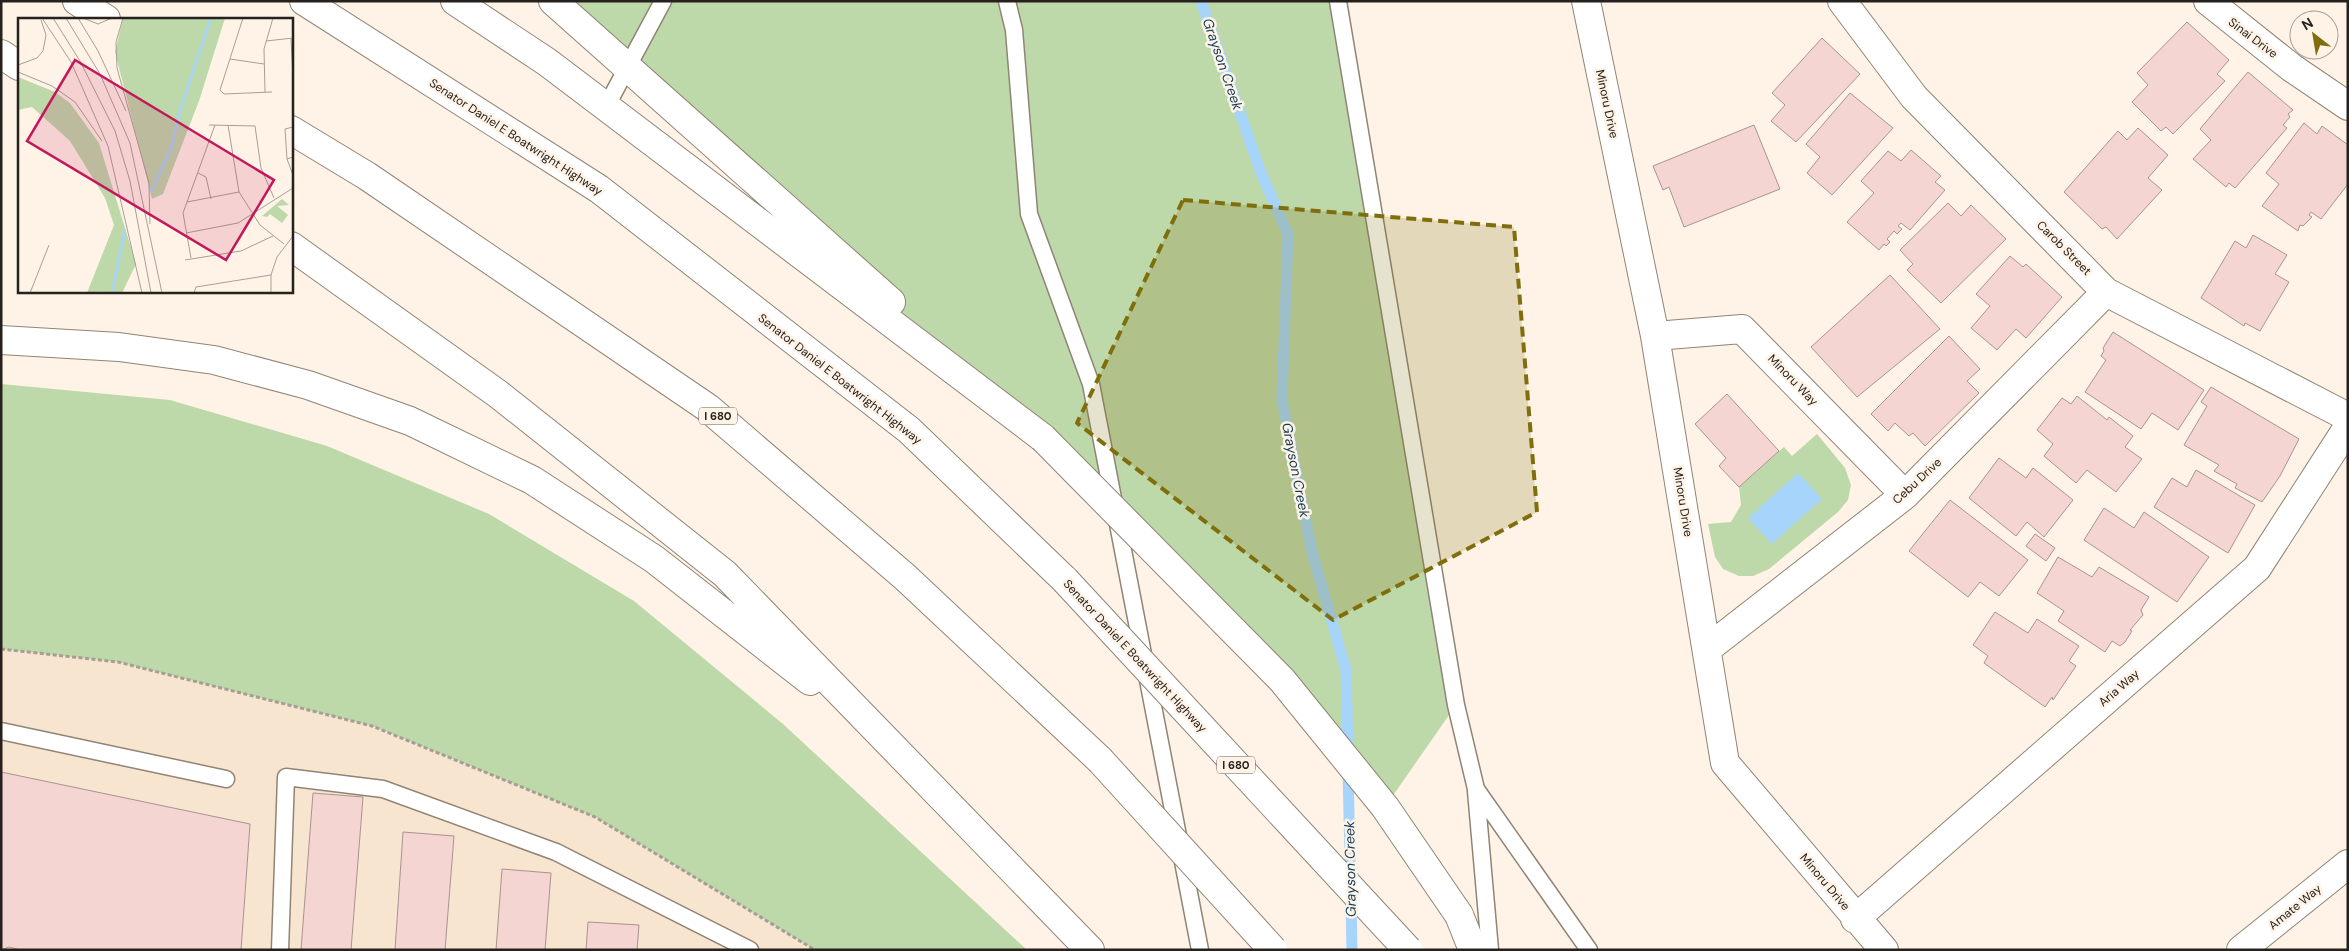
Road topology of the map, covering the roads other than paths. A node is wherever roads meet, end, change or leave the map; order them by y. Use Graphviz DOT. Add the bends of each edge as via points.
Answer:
graph roads {
  1 [pos="78,1"];
  2 [pos="304,1"];
  3 [pos="455,1"];
  4 [pos="553,1"];
  5 [pos="663,1"];
  6 [pos="1007,1"];
  7 [pos="1338,1"];
  8 [pos="1586,1"];
  9 [pos="1842,1"];
  10 [pos="2208,1"];
  11 [pos="104,18"];
  12 [pos="1,54"];
  13 [pos="18,65"];
  14 [pos="626,67"];
  15 [pos="2348,106"];
  16 [pos="606,107"];
  17 [pos="292,131"];
  18 [pos="292,247"];
  19 [pos="2106,292"];
  20 [pos="1655,336"];
  21 [pos="1,340"];
  22 [pos="2348,417"];
  23 [pos="2348,427"];
  24 [pos="1043,438"];
  25 [pos="1905,495"];
  26 [pos="1707,649"];
  27 [pos="1,731"];
  28 [pos="884,737"];
  29 [pos="226,779"];
  30 [pos="1476,789"];
  31 [pos="2348,864"];
  32 [pos="1856,919"];
  33 [pos="280,950"];
  34 [pos="750,950"];
  35 [pos="1090,950"];
  36 [pos="1200,950"];
  37 [pos="1273,950"];
  38 [pos="1408,950"];
  39 [pos="1473,950"];
  40 [pos="1490,950"];
  41 [pos="1589,950"];
  42 [pos="1884,950"];
  43 [pos="2241,950"];
  1 -- 11 [label="main road"];
  2 -- 38 [label="main road, Senator Daniel E Boatwright Highway / I 680, bridge" via="599,189 909,430 1065,580"];
  3 -- 16 [label="main road" via="547,62"];
  4 -- 14 [label="main road"];
  5 -- 14 [label="lane"];
  6 -- 36 [label="lane" via="1014,30 1029,214 1091,384"];
  7 -- 30 [label="lane" via="1456,705"];
  8 -- 20 [label="main road, Minoru Drive"];
  9 -- 19 [label="main road, Carob Street" via="1914,97"];
  10 -- 15 [label="main road, Sinai Drive" via="2292,68"];
  12 -- 13 [label="main road"];
  14 -- 16 [label="lane"];
  14 -- 24 [label="main road"];
  16 -- 24 [label="main road"];
  17 -- 37 [label="main road, I 680, bridge" via="367,176 708,408 905,576 1100,760"];
  18 -- 28 [label="main road" via="498,394 725,574"];
  19 -- 22 [label="main road, Carob Street"];
  19 -- 25 [label="main road, Cebu Drive"];
  20 -- 25 [label="main road, Minoru Way" via="1742,328"];
  20 -- 26 [label="main road, Minoru Drive"];
  21 -- 28 [label="main road" via="119,346 214,360 308,385 410,421 532,480 654,559"];
  23 -- 32 [label="main road, Aria Way" via="2257,568"];
  24 -- 39 [label="main road, bridge" via="1282,680 1385,808 1459,914"];
  25 -- 26 [label="main road, Cebu Drive"];
  26 -- 32 [label="main road, Minoru Drive" via="1725,762"];
  27 -- 29 [label="lane"];
  28 -- 35 [label="main road"];
  30 -- 40 [label="lane"];
  30 -- 41 [label="lane"];
  31 -- 43 [label="main road, Amate Way"];
  32 -- 42 [label="main road, Minoru Drive"];
  33 -- 34 [label="lane" via="286,777 383,789 556,852"];
}
